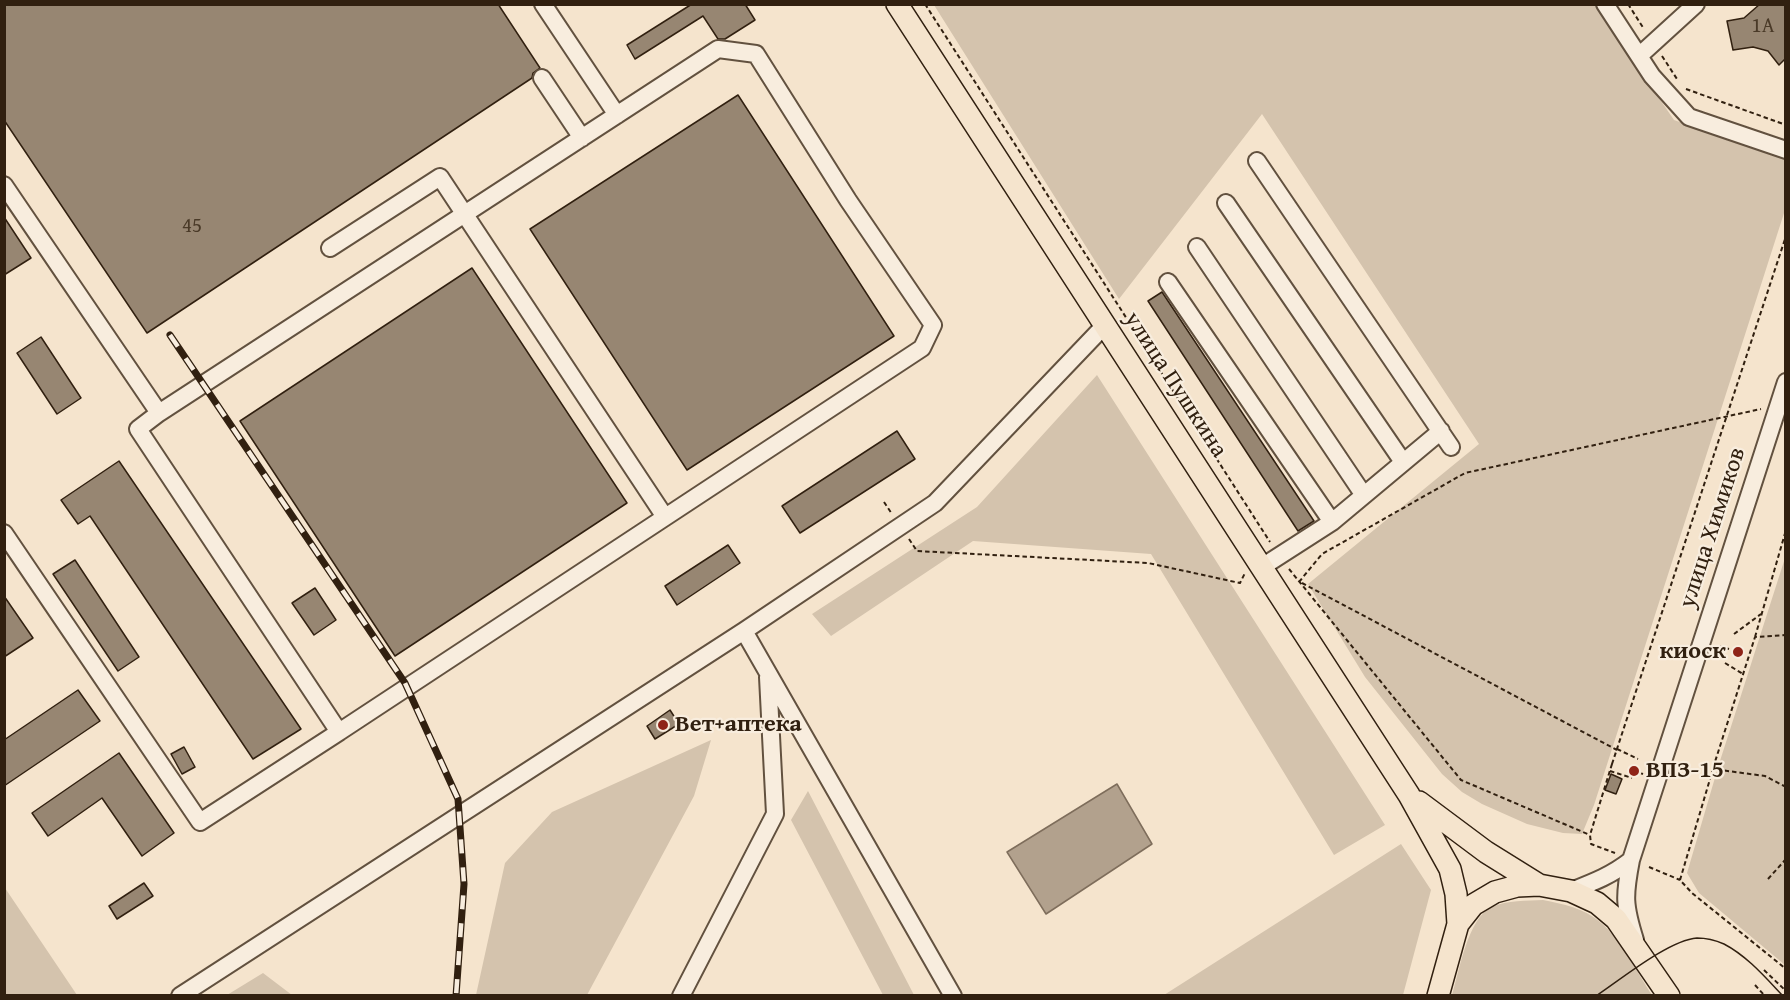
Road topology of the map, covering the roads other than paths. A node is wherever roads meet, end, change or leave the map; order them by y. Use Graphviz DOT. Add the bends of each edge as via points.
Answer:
graph roads {
  1 [pos="543,4"];
  2 [pos="897,4"];
  3 [pos="1605,4"];
  4 [pos="1696,4"];
  5 [pos="1639,56"];
  6 [pos="542,78"];
  7 [pos="617,115"];
  8 [pos="582,138"];
  9 [pos="1785,150"];
  10 [pos="1257,161"];
  11 [pos="4,186"];
  12 [pos="1226,203"];
  13 [pos="465,214"];
  14 [pos="1197,247"];
  15 [pos="330,248"];
  16 [pos="1168,282"];
  17 [pos="1105,325"];
  18 [pos="1785,382"];
  19 [pos="159,413"];
  20 [pos="1441,431"];
  21 [pos="1451,447"];
  22 [pos="1403,462"];
  23 [pos="1363,494"];
  24 [pos="665,517"];
  25 [pos="1332,522"];
  26 [pos="4,533"];
  27 [pos="1266,561"];
  28 [pos="744,631"];
  29 [pos="768,673"];
  30 [pos="339,732"];
  31 [pos="1409,795"];
  32 [pos="1625,857"];
  33 [pos="1539,885"];
  34 [pos="1571,891"];
  35 [pos="1458,924"];
  36 [pos="1638,948"];
  37 [pos="180,996"];
  38 [pos="681,996"];
  39 [pos="953,996"];
  40 [pos="1438,996"];
  41 [pos="1669,996"];
  1 -- 7 [label="street"];
  2 -- 17 [label="main road, улица Пушкина"];
  3 -- 5 [label="street"];
  4 -- 5 [label="street"];
  5 -- 9 [label="street" via="1689,117"];
  6 -- 8 [label="street"];
  7 -- 8 [label="street"];
  7 -- 24 [label="street" via="718,49 756,54 933,325 922,348"];
  8 -- 13 [label="street"];
  10 -- 20 [label="street"];
  11 -- 19 [label="street"];
  12 -- 22 [label="street"];
  13 -- 15 [label="street" via="440,177"];
  13 -- 19 [label="street"];
  13 -- 24 [label="street"];
  14 -- 23 [label="street"];
  16 -- 25 [label="street"];
  17 -- 27 [label="main road, улица Пушкина"];
  17 -- 28 [label="street" via="935,503"];
  18 -- 32 [label="street, улица Химиков"];
  19 -- 30 [label="street" via="138,429"];
  20 -- 21 [label="street"];
  20 -- 22 [label="street"];
  22 -- 23 [label="street"];
  23 -- 25 [label="street"];
  24 -- 30 [label="street"];
  25 -- 27 [label="street"];
  26 -- 30 [label="street" via="200,822"];
  27 -- 31 [label="main road, улица Пушкина"];
  28 -- 29 [label="street"];
  28 -- 37 [label="street"];
  29 -- 38 [label="street" via="775,814"];
  29 -- 39 [label="street"];
  31 -- 33 [label="main road, улица Пушкина"];
  31 -- 35 [label="main road, улица Пушкина" via="1450,869"];
  32 -- 34 [label="street" via="1614,873"];
  32 -- 36 [label="street, улица Химиков" via="1627,914"];
  33 -- 34 [label="main road, улица Пушкина"];
  33 -- 35 [label="main road, улица Пушкина" via="1495,892 1473,905"];
  34 -- 36 [label="main road, улица Пушкина" via="1598,903"];
  35 -- 40 [label="main road, улица Пушкина"];
  36 -- 41 [label="main road, улица Пушкина"];
}
